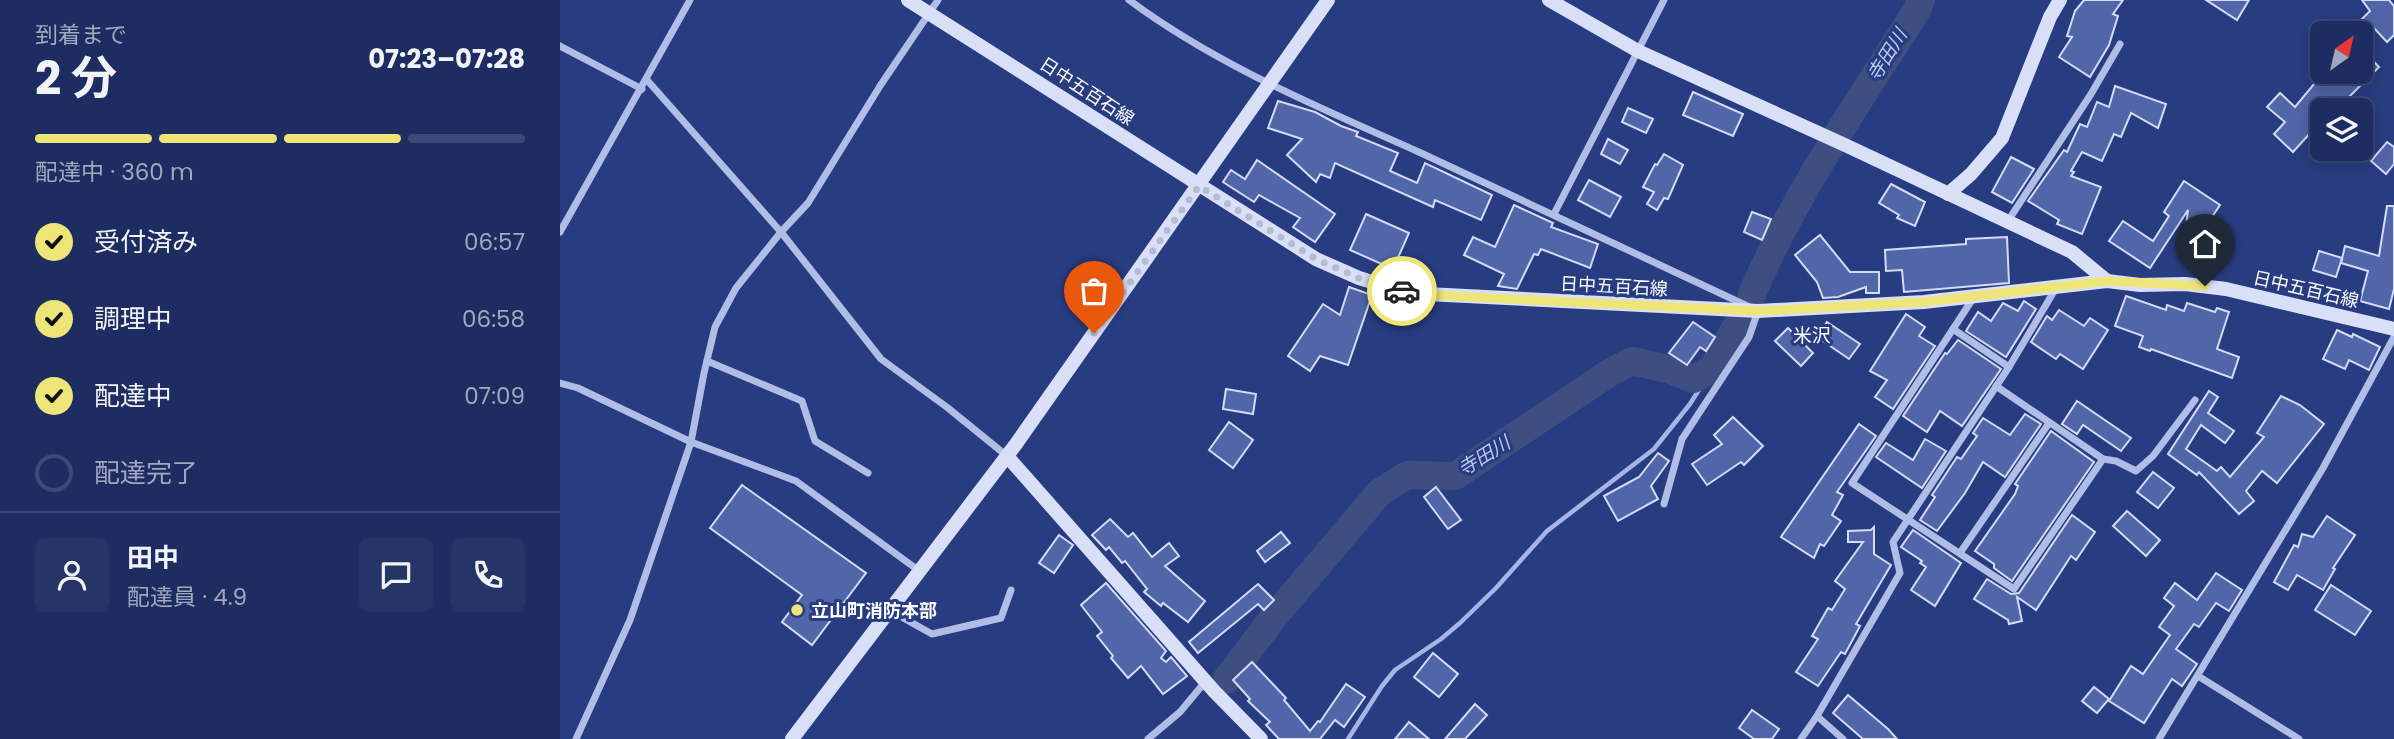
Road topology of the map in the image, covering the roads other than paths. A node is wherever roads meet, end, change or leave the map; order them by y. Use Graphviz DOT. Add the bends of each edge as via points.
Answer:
graph roads {
  1 [pos="690,0"];
  2 [pos="908,0"];
  3 [pos="938,0"];
  4 [pos="1129,0"];
  5 [pos="1328,0"];
  6 [pos="1549,0"];
  7 [pos="1664,0"];
  8 [pos="2060,0"];
  9 [pos="929,12"];
  10 [pos="2120,44"];
  11 [pos="560,46"];
  12 [pos="1638,51"];
  13 [pos="647,80"];
  14 [pos="1270,85"];
  15 [pos="642,89"];
  16 [pos="1199,186"];
  17 [pos="1948,194"];
  18 [pos="1554,214"];
  19 [pos="2007,222"];
  20 [pos="560,232"];
  21 [pos="781,232"];
  22 [pos="2107,281"];
  23 [pos="2057,287"];
  24 [pos="1974,296"];
  25 [pos="1758,311"];
  26 [pos="1953,329"];
  27 [pos="2394,329"];
  28 [pos="2394,337"];
  29 [pos="707,361"];
  30 [pos="2009,367"];
  31 [pos="560,383"];
  32 [pos="1996,386"];
  33 [pos="2195,400"];
  34 [pos="2049,424"];
  35 [pos="691,442"];
  36 [pos="1007,456"];
  37 [pos="2103,459"];
  38 [pos="868,473"];
  39 [pos="1664,504"];
  40 [pos="1909,519"];
  41 [pos="1960,554"];
  42 [pos="918,570"];
  43 [pos="1011,590"];
  44 [pos="889,610"];
  45 [pos="2198,676"];
  46 [pos="1206,681"];
  47 [pos="1818,716"];
  48 [pos="576,739"];
  49 [pos="792,739"];
  50 [pos="1148,739"];
  51 [pos="1262,739"];
  52 [pos="1801,739"];
  53 [pos="1843,739"];
  54 [pos="2159,739"];
  55 [pos="2299,739"];
  1 -- 13 [label="street"];
  2 -- 9 [label="street, 日中五百石線"];
  3 -- 9 [label="street"];
  4 -- 14 [label="street" via="1171,31"];
  5 -- 14 [label="street"];
  6 -- 12 [label="street"];
  7 -- 12 [label="street"];
  8 -- 17 [label="street" via="2002,138"];
  9 -- 16 [label="street, 日中五百石線"];
  9 -- 21 [label="street" via="808,203"];
  10 -- 19 [label="street"];
  11 -- 15 [label="street"];
  12 -- 17 [label="street"];
  12 -- 18 [label="street"];
  13 -- 15 [label="street"];
  13 -- 21 [label="street"];
  14 -- 16 [label="street"];
  14 -- 18 [label="street"];
  15 -- 20 [label="street"];
  16 -- 25 [label="street, 日中五百石線" via="1316,259 1407,293"];
  16 -- 36 [label="street"];
  17 -- 19 [label="street"];
  18 -- 25 [label="street"];
  19 -- 22 [label="street" via="2072,252"];
  21 -- 29 [label="street" via="736,288 715,327"];
  21 -- 36 [label="street" via="881,359"];
  22 -- 23 [label="street, 日中五百石線"];
  22 -- 27 [label="street, 日中五百石線" via="2225,289"];
  23 -- 24 [label="street, 日中五百石線"];
  23 -- 30 [label="street"];
  24 -- 25 [label="street, 日中五百石線"];
  24 -- 26 [label="street"];
  25 -- 39 [label="street" via="1749,337 1682,439"];
  26 -- 30 [label="street"];
  26 -- 40 [label="street" via="1852,483"];
  28 -- 45 [label="street" via="2323,468"];
  29 -- 35 [label="street"];
  29 -- 38 [label="street" via="802,401 814,441"];
  30 -- 32 [label="street"];
  31 -- 35 [label="street"];
  32 -- 34 [label="street"];
  32 -- 40 [label="street"];
  33 -- 37 [label="street" via="2136,471"];
  34 -- 37 [label="street"];
  34 -- 41 [label="street"];
  35 -- 42 [label="street" via="796,481"];
  35 -- 48 [label="street" via="630,620"];
  36 -- 42 [label="street"];
  36 -- 46 [label="street"];
  37 -- 41 [label="street" via="2014,589"];
  40 -- 41 [label="street"];
  40 -- 47 [label="street" via="1892,542 1900,573"];
  42 -- 44 [label="street"];
  43 -- 44 [label="street" via="1001,618 932,634"];
  44 -- 49 [label="street"];
  45 -- 54 [label="street"];
  45 -- 55 [label="street"];
  46 -- 50 [label="street" via="1180,712"];
  46 -- 51 [label="street"];
  47 -- 52 [label="street"];
  47 -- 53 [label="street"];
}
